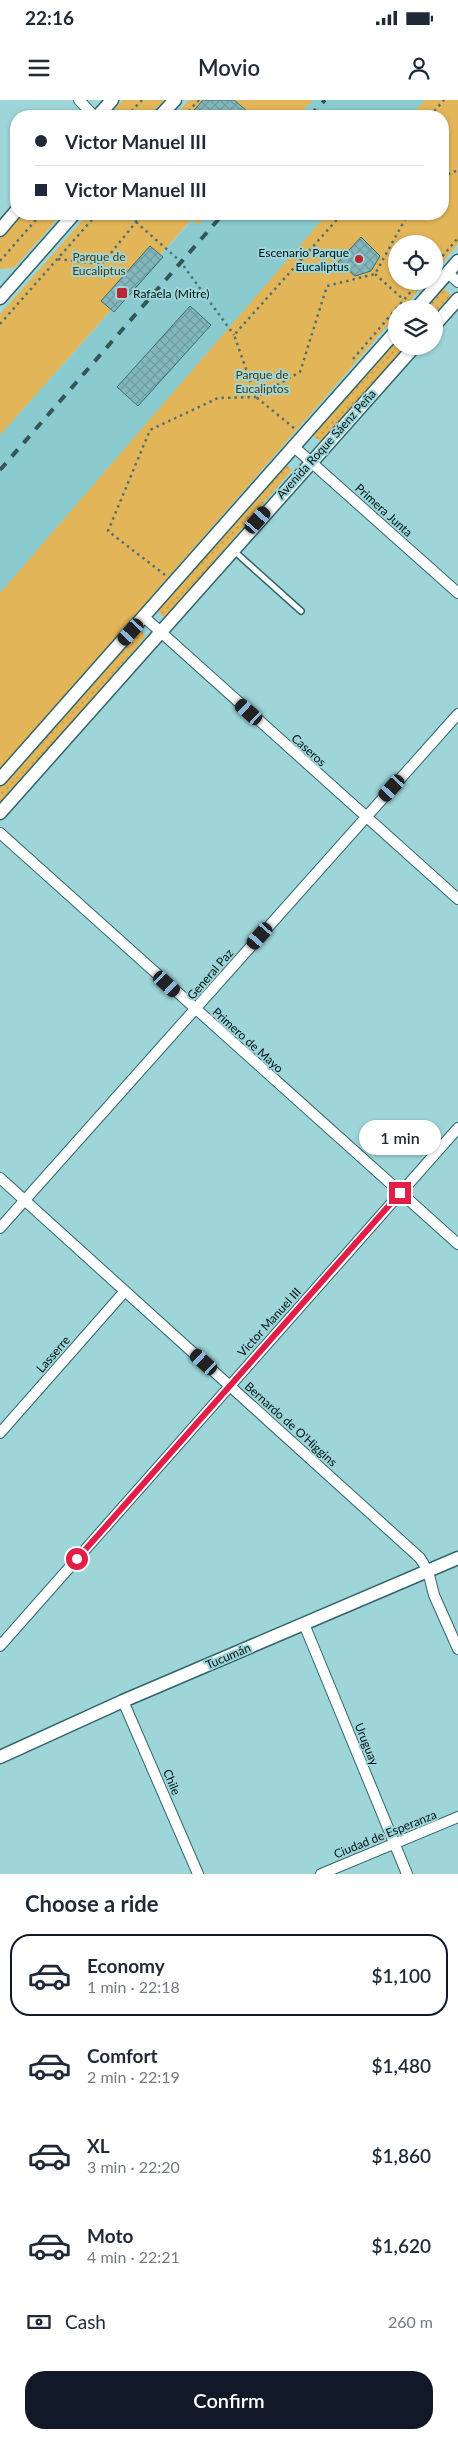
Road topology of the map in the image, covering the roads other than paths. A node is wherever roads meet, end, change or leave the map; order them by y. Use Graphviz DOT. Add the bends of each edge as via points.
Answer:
graph roads {
  1 [pos="79,100"];
  2 [pos="112,100"];
  3 [pos="175,100"];
  4 [pos="90,110"];
  5 [pos="102,110"];
  6 [pos="166,110"];
  7 [pos="10,218"];
  8 [pos="69,220"];
  9 [pos="0,230"];
  10 [pos="458,261"];
  11 [pos="448,273"];
  12 [pos="458,282"];
  13 [pos="0,298"];
  14 [pos="458,299"];
  15 [pos="424,300"];
  16 [pos="443,316"];
  17 [pos="388,340"];
  18 [pos="407,355"];
  19 [pos="294,446"];
  20 [pos="310,462"];
  21 [pos="232,550"];
  22 [pos="458,592"];
  23 [pos="301,611"];
  24 [pos="144,617"];
  25 [pos="162,633"];
  26 [pos="458,714"];
  27 [pos="0,779"];
  28 [pos="0,813"];
  29 [pos="365,817"];
  30 [pos="0,833"];
  31 [pos="458,899"];
  32 [pos="195,1010"];
  33 [pos="458,1128"];
  34 [pos="0,1178"];
  35 [pos="400,1193"];
  36 [pos="24,1200"];
  37 [pos="0,1228"];
  38 [pos="458,1244"];
  39 [pos="125,1291"];
  40 [pos="230,1385"];
  41 [pos="0,1433"];
  42 [pos="457,1557"];
  43 [pos="428,1571"];
  44 [pos="304,1624"];
  45 [pos="0,1646"];
  46 [pos="458,1649"];
  47 [pos="123,1701"];
  48 [pos="0,1757"];
  49 [pos="458,1817"];
  50 [pos="395,1843"];
  51 [pos="198,1874"];
  52 [pos="321,1874"];
  53 [pos="408,1874"];
  1 -- 4 [label="street"];
  2 -- 5 [label="street"];
  3 -- 6 [label="street"];
  7 -- 9 [label="street"];
  8 -- 13 [label="street"];
  10 -- 11 [label="street"];
  11 -- 12 [label="street"];
  11 -- 15 [label="street"];
  14 -- 16 [label="street"];
  17 -- 19 [label="street, Avenida Roque Sáenz Peña"];
  18 -- 20 [label="street, Avenida Roque Sáenz Peña"];
  19 -- 20 [label="street, Primera Junta"];
  19 -- 24 [label="street, Avenida Roque Sáenz Peña"];
  20 -- 21 [label="street, Avenida Roque Sáenz Peña"];
  20 -- 22 [label="street, Primera Junta"];
  21 -- 23 [label="lane"];
  21 -- 25 [label="street, Avenida Roque Sáenz Peña"];
  24 -- 25 [label="street, Caseros"];
  24 -- 27 [label="street, Avenida Roque Sáenz Peña"];
  25 -- 28 [label="street, Avenida Roque Sáenz Peña"];
  25 -- 29 [label="street, Caseros"];
  26 -- 29 [label="street, General Paz"];
  29 -- 31 [label="street, Caseros"];
  29 -- 32 [label="street, General Paz"];
  30 -- 32 [label="street, Primero de Mayo"];
  32 -- 35 [label="street, Primero de Mayo"];
  32 -- 36 [label="street, General Paz"];
  33 -- 35 [label="street, Victor Manuel III"];
  34 -- 36 [label="street, Bernardo de O'Higgins"];
  35 -- 38 [label="street, Primero de Mayo"];
  35 -- 40 [label="street, Victor Manuel III"];
  36 -- 37 [label="street, General Paz"];
  36 -- 39 [label="street, Bernardo de O'Higgins"];
  39 -- 40 [label="street, Bernardo de O'Higgins"];
  39 -- 41 [label="street, Lasserre"];
  40 -- 43 [label="street, Bernardo de O'Higgins" via="420,1558"];
  40 -- 45 [label="street, Victor Manuel III"];
  42 -- 43 [label="street, Tucumán"];
  43 -- 44 [label="street, Tucumán"];
  43 -- 46 [label="street" via="434,1595"];
  44 -- 47 [label="street, Tucumán"];
  44 -- 50 [label="street, Uruguay"];
  47 -- 48 [label="street, Tucumán"];
  47 -- 51 [label="street, Chile"];
  49 -- 50 [label="street, Ciudad de Esperanza"];
  50 -- 52 [label="street, Ciudad de Esperanza"];
  50 -- 53 [label="street, Uruguay"];
}
